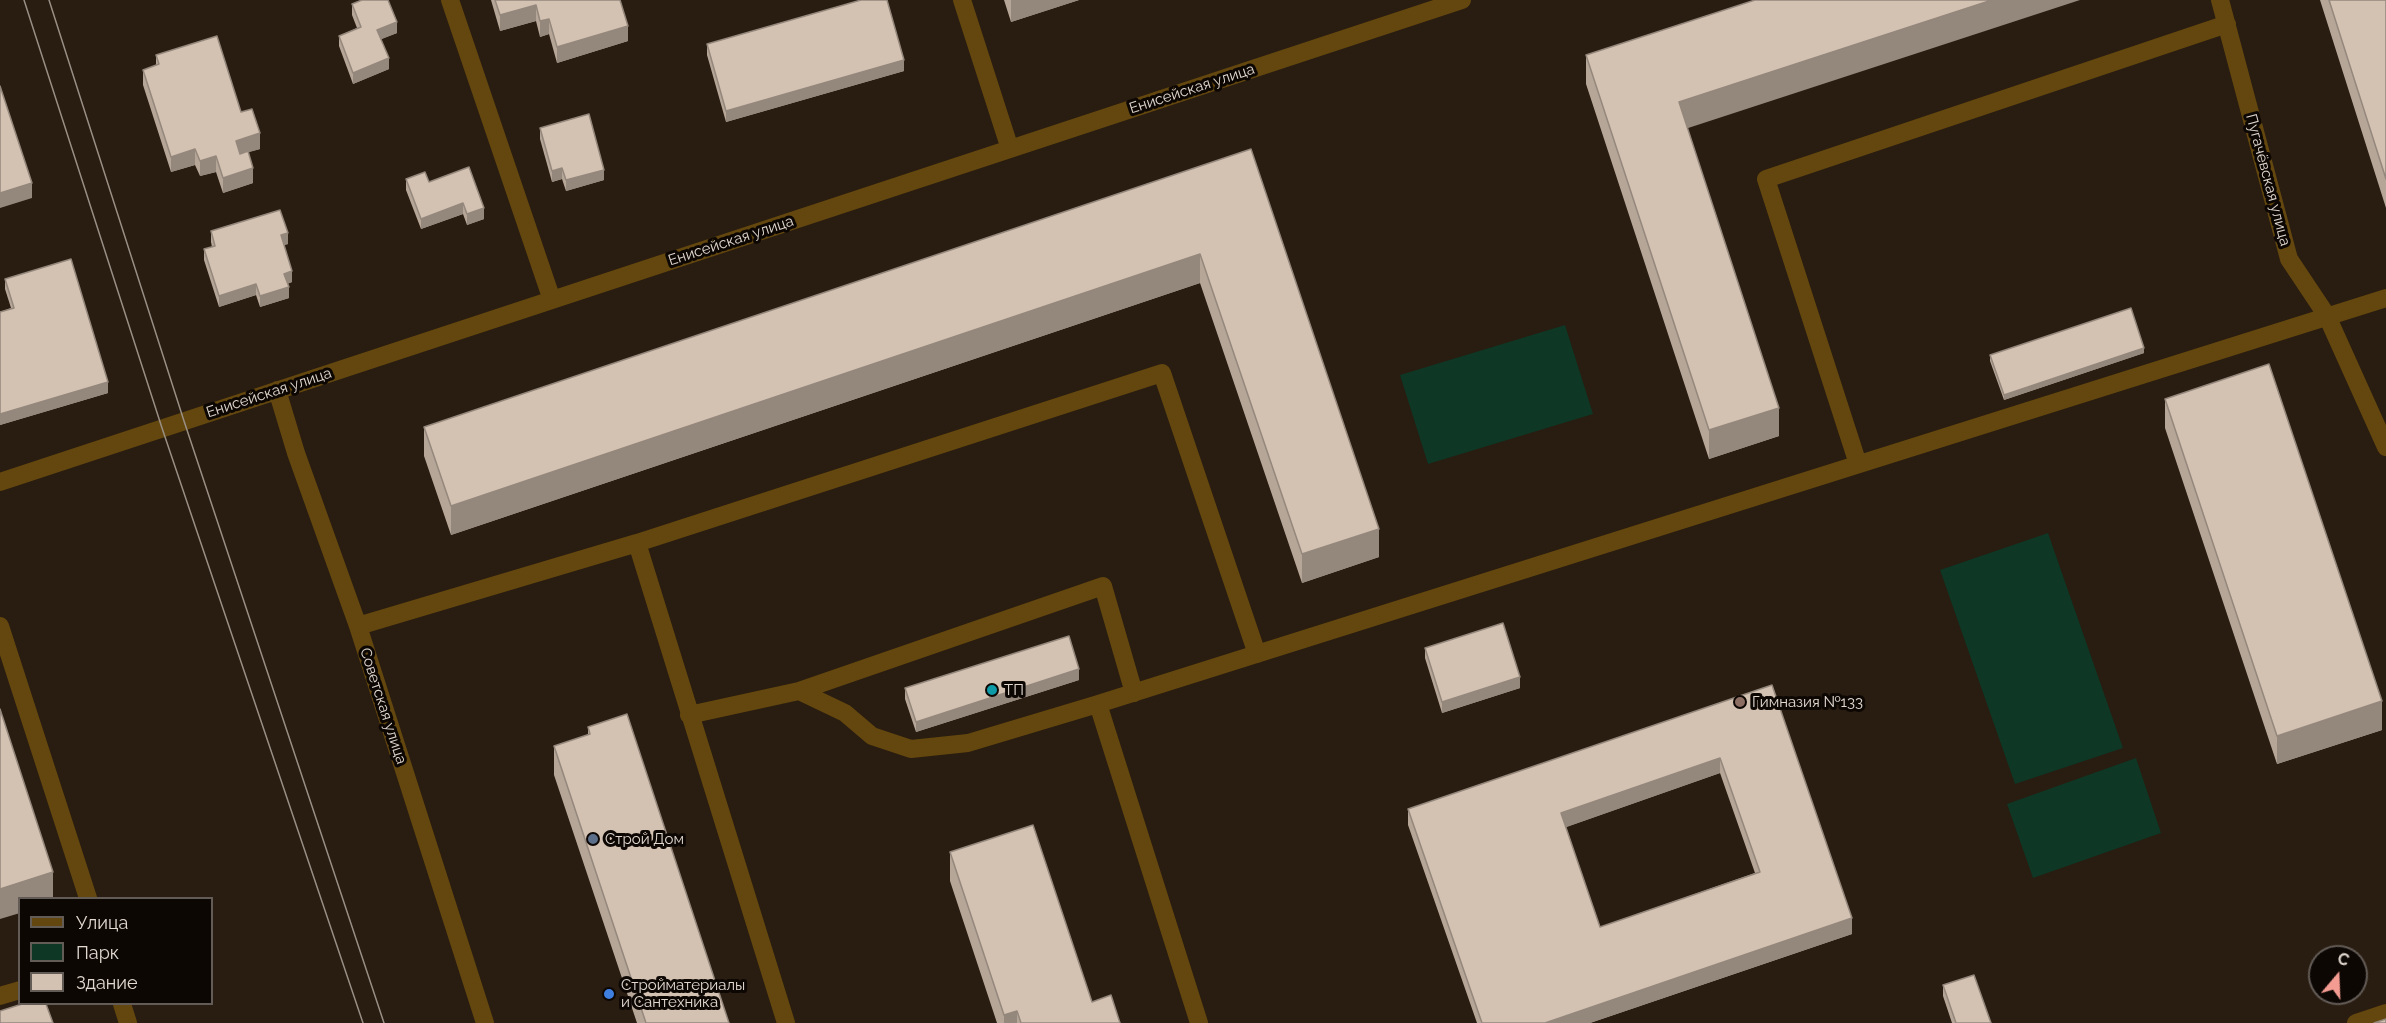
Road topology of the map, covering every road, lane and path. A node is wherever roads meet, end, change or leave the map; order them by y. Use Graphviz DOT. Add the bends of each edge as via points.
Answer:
graph roads {
  1 [pos="450,0"];
  2 [pos="962,0"];
  3 [pos="1462,0"];
  4 [pos="2220,0"];
  5 [pos="2227,24"];
  6 [pos="1010,149"];
  7 [pos="2386,297"];
  8 [pos="552,300"];
  9 [pos="2327,316"];
  10 [pos="278,390"];
  11 [pos="2386,447"];
  12 [pos="1858,464"];
  13 [pos="0,482"];
  14 [pos="637,543"];
  15 [pos="0,626"];
  16 [pos="358,626"];
  17 [pos="1257,654"];
  18 [pos="799,691"];
  19 [pos="1134,693"];
  20 [pos="1098,704"];
  21 [pos="689,715"];
  22 [pos="88,897"];
  23 [pos="18,991"];
  24 [pos="0,996"];
  25 [pos="122,1005"];
  26 [pos="2386,1013"];
  27 [pos="128,1023"];
  28 [pos="484,1023"];
  29 [pos="786,1023"];
  30 [pos="1199,1023"];
  31 [pos="2356,1023"];
  1 -- 8 [label="street"];
  2 -- 6 [label="street"];
  3 -- 6 [label="street, Енисейская улица"];
  4 -- 5 [label="street, Пугачёвская улица"];
  5 -- 9 [label="street, Пугачёвская улица" via="2289,259"];
  5 -- 12 [label="street" via="1766,179"];
  6 -- 8 [label="street, Енисейская улица"];
  7 -- 9 [label="street"];
  8 -- 10 [label="street, Енисейская улица"];
  9 -- 11 [label="street, Пугачёвская улица"];
  9 -- 12 [label="street"];
  10 -- 13 [label="street, Енисейская улица"];
  10 -- 16 [label="street, Советская улица" via="296,453"];
  12 -- 17 [label="street"];
  14 -- 16 [label="street"];
  14 -- 17 [label="street" via="1162,373"];
  14 -- 21 [label="street"];
  15 -- 22 [label="street"];
  16 -- 28 [label="street, Советская улица"];
  17 -- 19 [label="street"];
  18 -- 19 [label="street" via="1103,586"];
  18 -- 20 [label="street" via="845,713 872,736 911,749 968,743"];
  18 -- 21 [label="street"];
  19 -- 20 [label="street"];
  20 -- 30 [label="street"];
  21 -- 29 [label="street"];
  23 -- 24 [label="street"];
  25 -- 27 [label="street"];
  26 -- 31 [label="street"];
}
